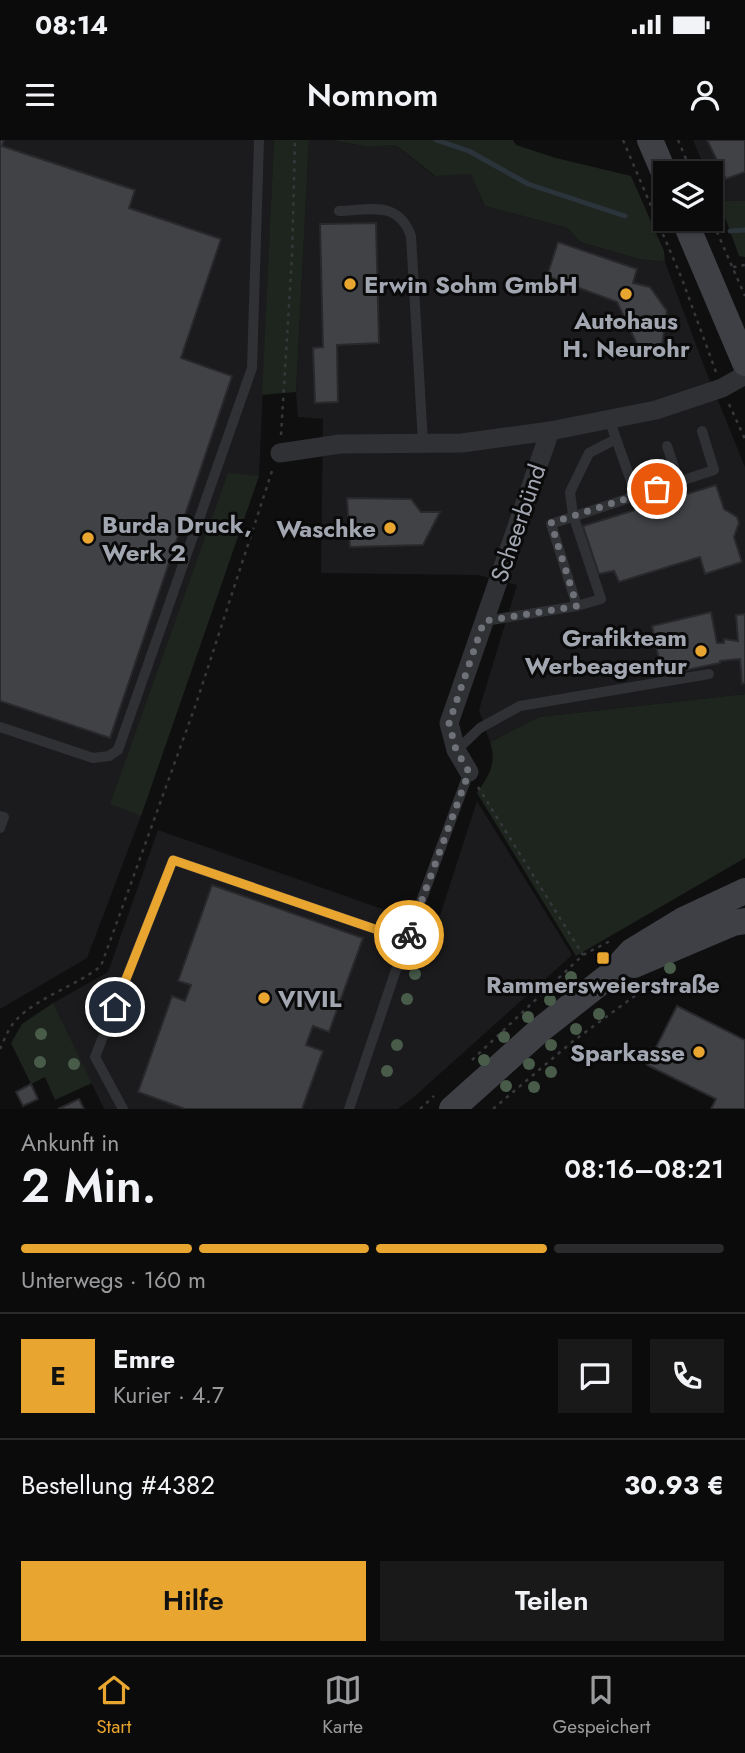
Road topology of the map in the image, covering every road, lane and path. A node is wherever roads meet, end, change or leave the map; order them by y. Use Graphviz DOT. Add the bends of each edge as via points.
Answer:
graph roads {
  1 [pos="259,140"];
  2 [pos="295,140"];
  3 [pos="623,140"];
  4 [pos="650,140"];
  5 [pos="678,140"];
  6 [pos="659,161"];
  7 [pos="687,161"];
  8 [pos="339,211"];
  9 [pos="689,231"];
  10 [pos="717,231"];
  11 [pos="745,265"];
  12 [pos="733,267"];
  13 [pos="745,296"];
  14 [pos="712,359"];
  15 [pos="745,363"];
  16 [pos="745,375"];
  17 [pos="609,419"];
  18 [pos="550,431"];
  19 [pos="702,431"];
  20 [pos="616,439"];
  21 [pos="423,443"];
  22 [pos="667,446"];
  23 [pos="280,453"];
  24 [pos="679,482"];
  25 [pos="636,495"];
  26 [pos="573,515"];
  27 [pos="577,606"];
  28 [pos="484,621"];
  29 [pos="709,674"];
  30 [pos="0,727"];
  31 [pos="456,750"];
  32 [pos="469,772"];
  33 [pos="0,816"];
  34 [pos="0,828"];
  35 [pos="745,891"];
  36 [pos="745,921"];
  37 [pos="407,940"];
  38 [pos="583,955"];
  39 [pos="610,975"];
  40 [pos="664,976"];
  41 [pos="0,1049"];
  42 [pos="123,1109"];
  43 [pos="349,1109"];
  44 [pos="452,1109"];
  45 [pos="494,1109"];
  1 -- 30 [label="lane" via="252,368 118,750 93,758"];
  2 -- 23 [label="path"];
  3 -- 14 [label="path"];
  4 -- 6 [label="street"];
  5 -- 7 [label="path"];
  8 -- 21 [label="lane" via="384,210 397,213 406,222 411,236"];
  9 -- 15 [label="street"];
  10 -- 12 [label="path"];
  11 -- 12 [label="path"];
  12 -- 13 [label="path"];
  16 -- 17 [label="street, Scheerbünd" via="722,388 656,410"];
  17 -- 18 [label="street, Scheerbünd"];
  17 -- 20 [label="lane"];
  18 -- 21 [label="street, Scheerbünd" via="462,443"];
  18 -- 28 [label="street, Scheerbünd"];
  19 -- 24 [label="lane" via="714,470"];
  20 -- 25 [label="lane"];
  20 -- 26 [label="lane" via="589,453 570,492"];
  21 -- 23 [label="street, Scheerbünd" via="340,444"];
  22 -- 24 [label="lane"];
  23 -- 41 [label="path" via="101,966 16,1020"];
  24 -- 25 [label="lane"];
  25 -- 26 [label="lane"];
  26 -- 27 [label="lane" via="551,523"];
  26 -- 27 [label="lane" via="601,599"];
  27 -- 28 [label="lane"];
  28 -- 31 [label="street, Scheerbünd" via="449,723"];
  29 -- 31 [label="lane" via="520,706 480,728"];
  31 -- 32 [label="street, Scheerbünd"];
  32 -- 37 [label="lane"];
  32 -- 38 [label="path"];
  33 -- 34 [label="lane" via="4,817"];
  35 -- 39 [label="street" via="632,951"];
  36 -- 39 [label="street"];
  37 -- 42 [label="lane" via="173,860 95,1057"];
  37 -- 43 [label="lane"];
  39 -- 44 [label="street"];
  40 -- 45 [label="path" via="572,1042"];
}
